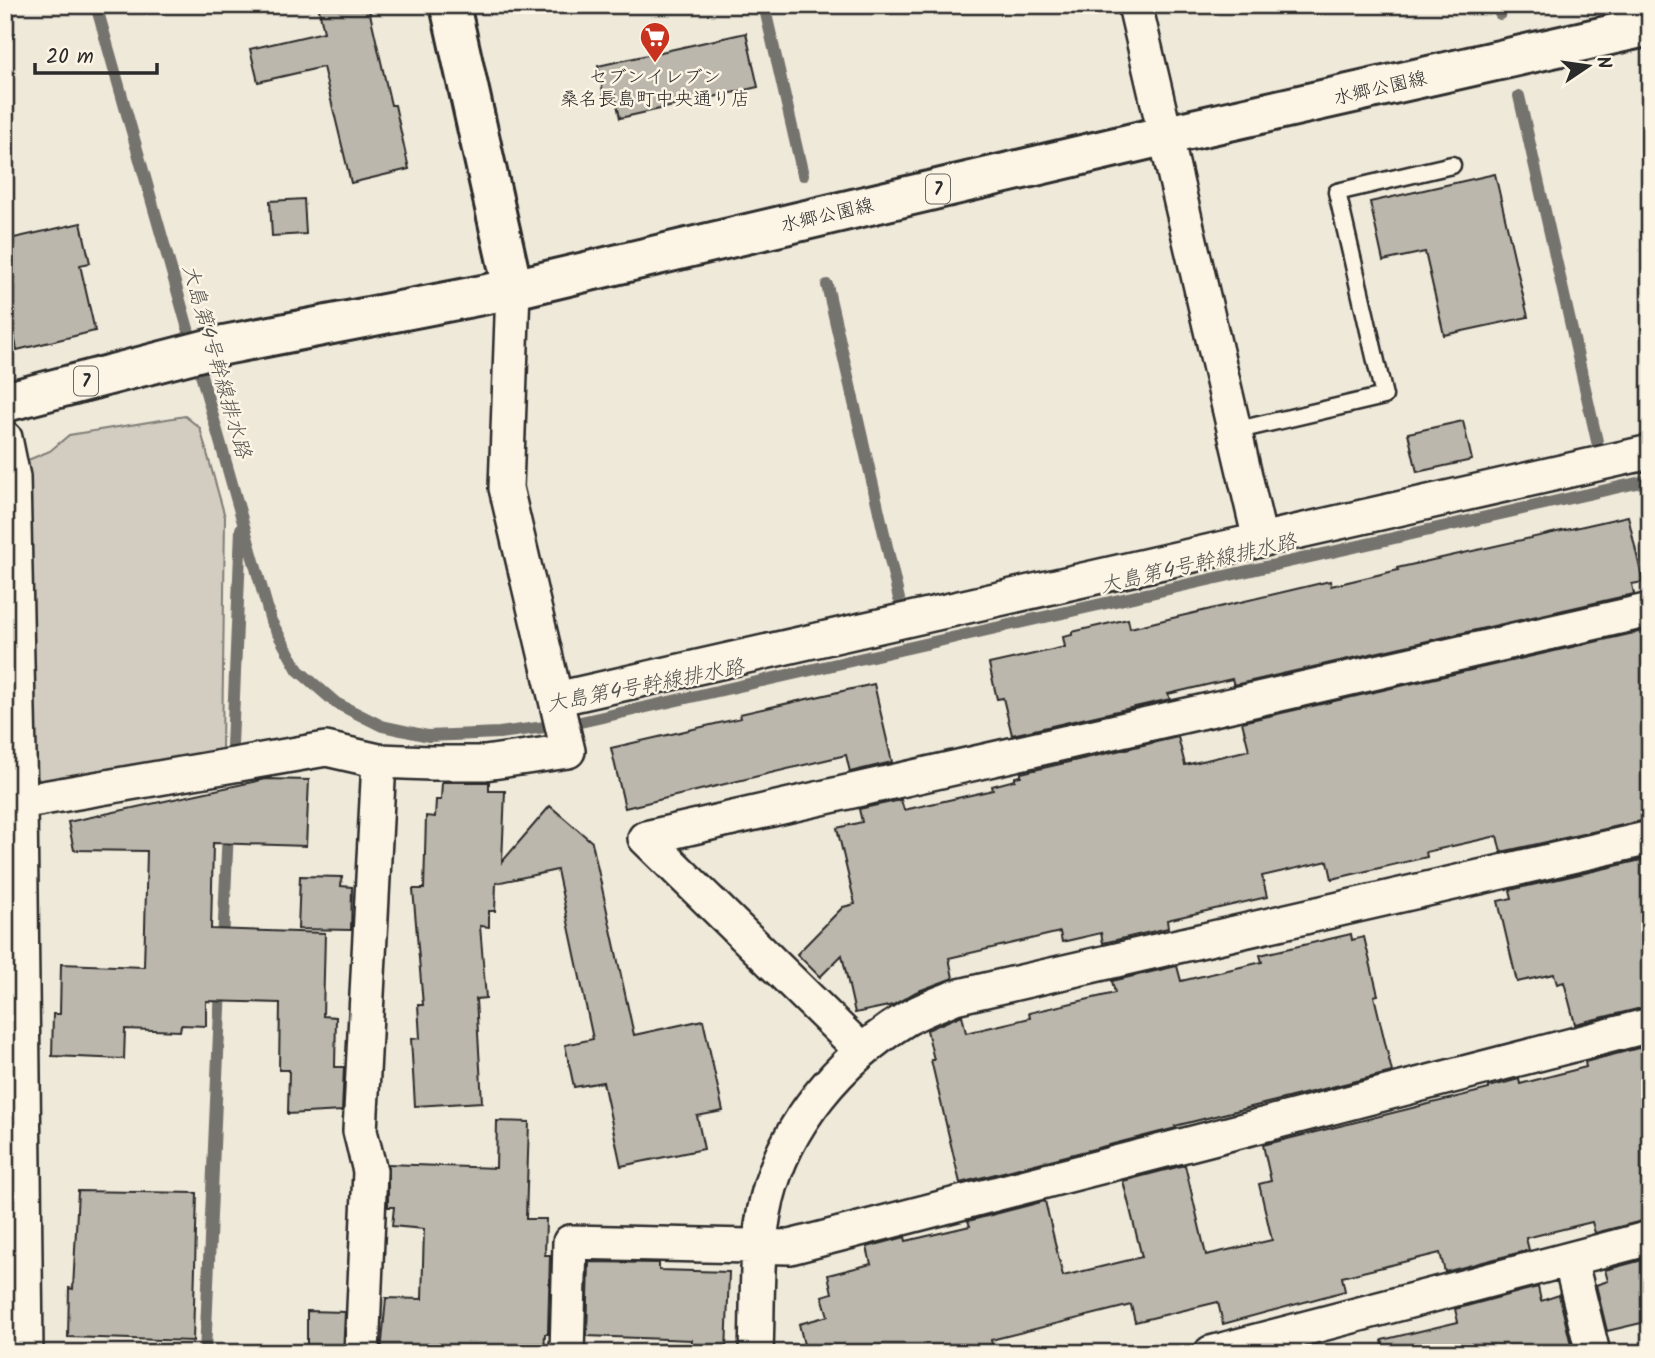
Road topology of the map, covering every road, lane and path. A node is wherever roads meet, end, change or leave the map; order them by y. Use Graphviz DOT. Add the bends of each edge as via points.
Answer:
graph roads {
  1 [pos="450,5"];
  2 [pos="1135,5"];
  3 [pos="1650,26"];
  4 [pos="1167,135"];
  5 [pos="1452,165"];
  6 [pos="513,289"];
  7 [pos="5,402"];
  8 [pos="1234,430"];
  9 [pos="5,438"];
  10 [pos="1650,452"];
  11 [pos="1259,540"];
  12 [pos="1650,610"];
  13 [pos="557,701"];
  14 [pos="379,761"];
  15 [pos="20,802"];
  16 [pos="1650,838"];
  17 [pos="1650,1025"];
  18 [pos="14,1049"];
  19 [pos="862,1051"];
  20 [pos="15,1178"];
  21 [pos="1650,1238"];
  22 [pos="760,1246"];
  23 [pos="1570,1259"];
  24 [pos="26,1353"];
  25 [pos="362,1353"];
  26 [pos="567,1353"];
  27 [pos="756,1353"];
  28 [pos="1211,1353"];
  29 [pos="1593,1353"];
  1 -- 6 [label="main road"];
  2 -- 4 [label="street"];
  3 -- 4 [label="main road, 水郷公園線 / 7"];
  4 -- 6 [label="main road, 水郷公園線 / 7"];
  4 -- 8 [label="street"];
  5 -- 8 [label="lane" via="1337,191 1384,396"];
  6 -- 7 [label="main road, 水郷公園線 / 7" via="224,345"];
  6 -- 13 [label="street" via="506,488"];
  8 -- 11 [label="street"];
  9 -- 15 [label="street" via="13,477"];
  10 -- 11 [label="street"];
  11 -- 13 [label="street"];
  12 -- 19 [label="street" via="645,838"];
  13 -- 14 [label="street" via="568,751 485,763"];
  14 -- 15 [label="street" via="326,749"];
  14 -- 25 [label="street" via="360,1131 370,1171"];
  15 -- 18 [label="street"];
  16 -- 19 [label="street" via="955,997 908,1018"];
  17 -- 22 [label="street" via="790,1247"];
  18 -- 20 [label="street"];
  19 -- 22 [label="street" via="816,1098 783,1148 767,1199"];
  20 -- 24 [label="street"];
  21 -- 23 [label="street"];
  22 -- 26 [label="street" via="570,1242"];
  22 -- 27 [label="street"];
  23 -- 28 [label="street"];
  23 -- 29 [label="street"];
}
